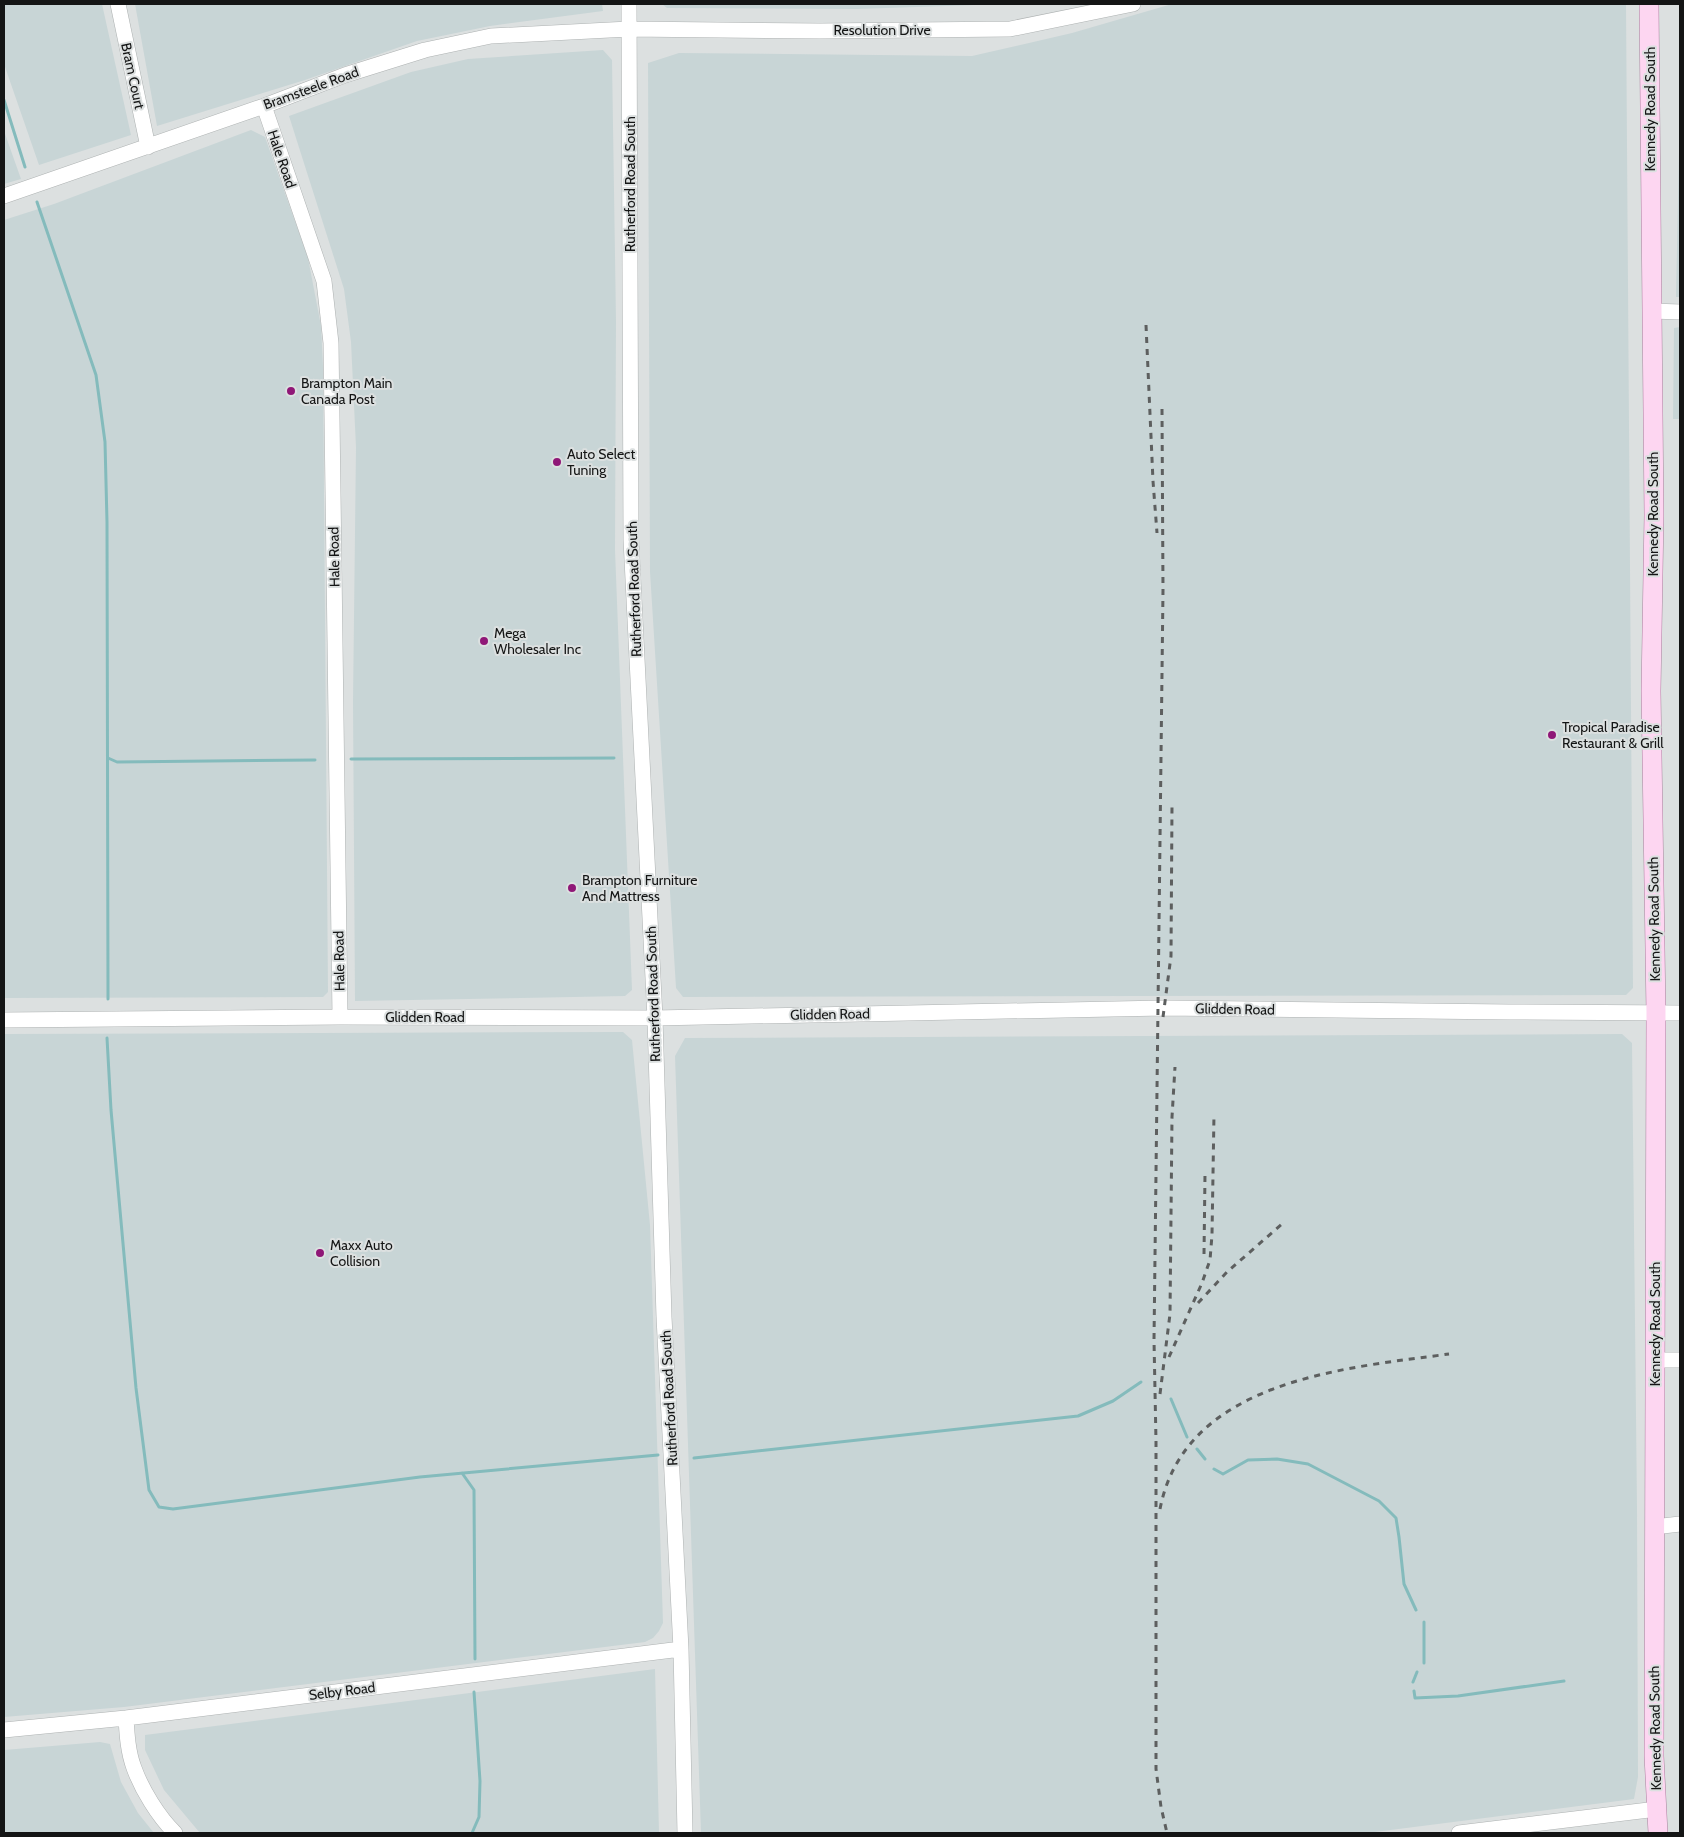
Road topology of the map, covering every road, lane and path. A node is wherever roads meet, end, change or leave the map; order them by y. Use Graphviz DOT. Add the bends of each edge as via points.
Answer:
graph roads {
  1 [pos="118,4"];
  2 [pos="629,4"];
  3 [pos="1133,4"];
  4 [pos="1649,4"];
  5 [pos="629,29"];
  6 [pos="264,106"];
  7 [pos="148,147"];
  8 [pos="4,196"];
  9 [pos="1652,311"];
  10 [pos="1680,312"];
  11 [pos="1656,1012"];
  12 [pos="1680,1013"];
  13 [pos="340,1017"];
  14 [pos="655,1018"];
  15 [pos="4,1020"];
  16 [pos="1655,1360"];
  17 [pos="1680,1360"];
  18 [pos="1680,1524"];
  19 [pos="1654,1527"];
  20 [pos="681,1650"];
  21 [pos="126,1718"];
  22 [pos="4,1730"];
  23 [pos="1657,1809"];
  24 [pos="175,1833"];
  25 [pos="685,1833"];
  26 [pos="1459,1833"];
  27 [pos="1658,1833"];
  1 -- 7 [label="street, Bram Court"];
  2 -- 5 [label="street, Rutherford Road South"];
  3 -- 5 [label="street, Resolution Drive" via="1010,29"];
  4 -- 9 [label="main road, Kennedy Road South"];
  5 -- 6 [label="street, Bramsteele Road" via="491,36 462,42 345,75"];
  5 -- 14 [label="street, Rutherford Road South" via="631,539"];
  6 -- 7 [label="street, Bramsteele Road"];
  6 -- 13 [label="street, Hale Road" via="324,281 331,343"];
  7 -- 8 [label="street, Bramsteele Road"];
  9 -- 10 [label="street"];
  9 -- 11 [label="main road, Kennedy Road South" via="1654,516 1651,691"];
  11 -- 12 [label="street, Glidden Road"];
  11 -- 14 [label="street, Glidden Road" via="1157,1008"];
  11 -- 16 [label="main road, Kennedy Road South"];
  13 -- 14 [label="street, Glidden Road"];
  13 -- 15 [label="street, Glidden Road"];
  14 -- 20 [label="street, Rutherford Road South" via="664,1317"];
  16 -- 17 [label="street"];
  16 -- 19 [label="main road, Kennedy Road South"];
  18 -- 19 [label="street"];
  19 -- 23 [label="main road, Kennedy Road South"];
  20 -- 21 [label="street, Selby Road"];
  20 -- 25 [label="street, Rutherford Road South"];
  21 -- 22 [label="street, Selby Road"];
  21 -- 24 [label="street" via="133,1767 155,1808"];
  23 -- 26 [label="street"];
  23 -- 27 [label="main road, Kennedy Road South"];
}
